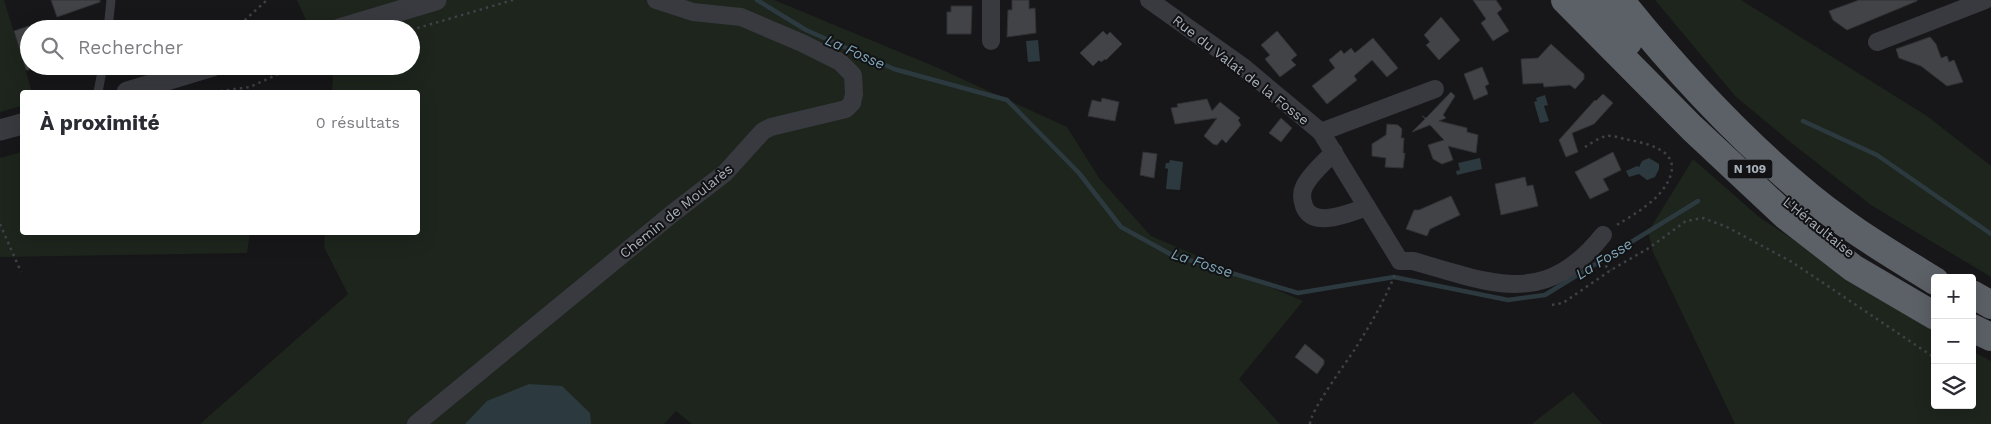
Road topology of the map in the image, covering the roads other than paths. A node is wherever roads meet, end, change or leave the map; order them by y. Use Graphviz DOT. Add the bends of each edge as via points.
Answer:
graph roads {
  1 [pos="110,0"];
  2 [pos="436,0"];
  3 [pos="656,0"];
  4 [pos="991,0"];
  5 [pos="1149,0"];
  6 [pos="1565,0"];
  7 [pos="1594,0"];
  8 [pos="1620,0"];
  9 [pos="1634,0"];
  10 [pos="1985,0"];
  11 [pos="109,20"];
  12 [pos="369,20"];
  13 [pos="990,41"];
  14 [pos="1877,42"];
  15 [pos="101,75"];
  16 [pos="183,75"];
  17 [pos="1435,89"];
  18 [pos="98,90"];
  19 [pos="134,90"];
  20 [pos="20,125"];
  21 [pos="0,130"];
  22 [pos="1321,132"];
  23 [pos="1334,152"];
  24 [pos="1367,206"];
  25 [pos="1603,235"];
  26 [pos="1938,274"];
  27 [pos="1931,278"];
  28 [pos="1976,296"];
  29 [pos="1931,304"];
  30 [pos="1991,305"];
  31 [pos="1976,306"];
  32 [pos="1991,313"];
  33 [pos="1931,314"];
  34 [pos="1976,330"];
  35 [pos="1991,337"];
  36 [pos="1976,338"];
  37 [pos="1991,344"];
  38 [pos="416,424"];
  1 -- 11 [label="lane"];
  2 -- 12 [label="street"];
  3 -- 38 [label="street, Chemin de Moularès" via="693,12 741,17 833,58 853,75 852,102 846,109 763,131 725,173"];
  4 -- 13 [label="street"];
  5 -- 22 [label="street, Rue du Valat de la Fosse" via="1242,66"];
  6 -- 33 [label="highway" via="1692,128 1786,216 1853,268"];
  7 -- 29 [label="highway, L'Héraultaise / N 109" via="1650,70 1794,209 1860,260"];
  8 -- 27 [label="highway, L'Héraultaise / N 109" via="1739,132 1798,187 1873,242"];
  9 -- 26 [label="highway" via="1695,71 1769,145 1856,215"];
  10 -- 14 [label="street"];
  15 -- 18 [label="lane"];
  16 -- 19 [label="street"];
  17 -- 22 [label="street"];
  20 -- 21 [label="street"];
  22 -- 23 [label="street, Rue du Valat de la Fosse"];
  23 -- 24 [label="street, Rue du Valat de la Fosse"];
  23 -- 24 [label="street" via="1303,188 1305,209 1314,217 1324,218"];
  24 -- 25 [label="street, Rue du Valat de la Fosse" via="1400,261 1413,261 1507,285 1547,280 1567,270"];
  28 -- 30 [label="highway"];
  31 -- 32 [label="highway"];
  34 -- 35 [label="highway"];
  36 -- 37 [label="highway"];
}
